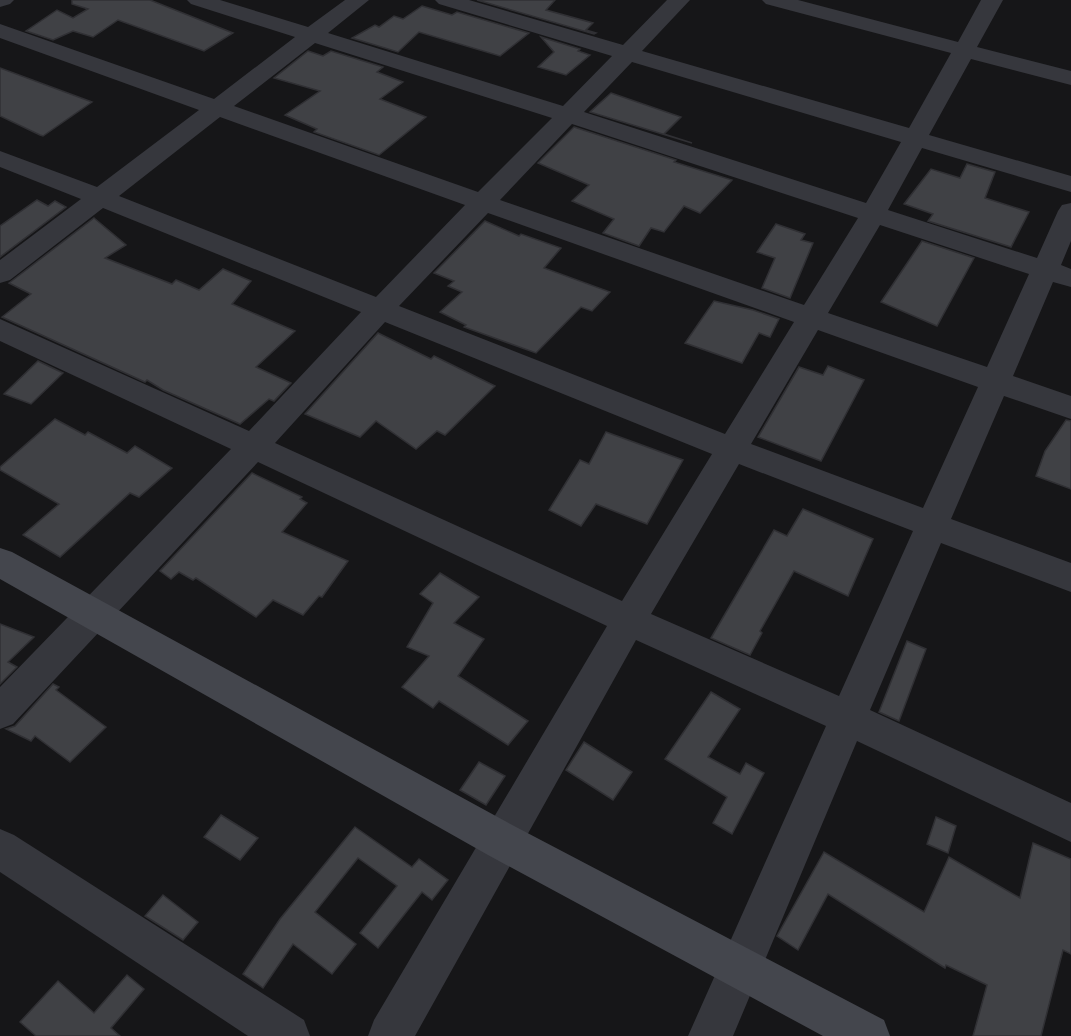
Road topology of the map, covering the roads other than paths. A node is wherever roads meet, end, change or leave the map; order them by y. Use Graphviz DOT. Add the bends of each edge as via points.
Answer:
graph roads {
  1 [pos="198,0"];
  2 [pos="358,0"];
  3 [pos="446,0"];
  4 [pos="679,0"];
  5 [pos="773,0"];
  6 [pos="992,0"];
  7 [pos="0,31"];
  8 [pos="311,36"];
  9 [pos="964,50"];
  10 [pos="627,53"];
  11 [pos="1071,78"];
  12 [pos="218,109"];
  13 [pos="568,115"];
  14 [pos="916,138"];
  15 [pos="0,158"];
  16 [pos="1071,184"];
  17 [pos="99,199"];
  18 [pos="484,203"];
  19 [pos="1071,210"];
  20 [pos="873,214"];
  21 [pos="0,274"];
  22 [pos="1058,274"];
  23 [pos="381,308"];
  24 [pos="812,316"];
  25 [pos="0,329"];
  26 [pos="994,380"];
  27 [pos="1071,408"];
  28 [pos="254,446"];
  29 [pos="732,449"];
  30 [pos="933,526"];
  31 [pos="0,562"];
  32 [pos="1071,578"];
  33 [pos="95,614"];
  34 [pos="629,620"];
  35 [pos="0,712"];
  36 [pos="848,718"];
  37 [pos="1071,823"];
  38 [pos="502,841"];
  39 [pos="0,849"];
  40 [pos="740,968"];
  41 [pos="288,1036"];
  42 [pos="390,1036"];
  43 [pos="710,1036"];
  44 [pos="868,1036"];
  1 -- 8 [label="street"];
  2 -- 8 [label="street"];
  3 -- 10 [label="street"];
  4 -- 10 [label="street"];
  5 -- 9 [label="street"];
  6 -- 9 [label="street"];
  7 -- 12 [label="street"];
  8 -- 12 [label="street"];
  8 -- 13 [label="street"];
  9 -- 11 [label="street"];
  9 -- 14 [label="street"];
  10 -- 13 [label="street"];
  10 -- 14 [label="street"];
  12 -- 17 [label="street"];
  12 -- 18 [label="street"];
  13 -- 18 [label="street"];
  13 -- 20 [label="street"];
  14 -- 16 [label="street"];
  14 -- 20 [label="street"];
  15 -- 17 [label="street"];
  17 -- 21 [label="street"];
  17 -- 23 [label="street"];
  18 -- 23 [label="street"];
  18 -- 24 [label="street"];
  19 -- 22 [label="street"];
  20 -- 22 [label="street"];
  20 -- 24 [label="street"];
  22 -- 26 [label="street"];
  23 -- 28 [label="street"];
  23 -- 29 [label="street"];
  24 -- 26 [label="street"];
  24 -- 29 [label="street"];
  25 -- 28 [label="street"];
  26 -- 27 [label="street"];
  26 -- 30 [label="street"];
  28 -- 33 [label="street"];
  28 -- 34 [label="street"];
  29 -- 30 [label="street"];
  29 -- 34 [label="street"];
  30 -- 32 [label="street"];
  30 -- 36 [label="street"];
  31 -- 33 [label="street"];
  33 -- 35 [label="street"];
  33 -- 38 [label="street"];
  34 -- 36 [label="street"];
  34 -- 38 [label="street"];
  36 -- 37 [label="street"];
  36 -- 40 [label="street"];
  38 -- 40 [label="street"];
  38 -- 42 [label="street"];
  39 -- 41 [label="street"];
  40 -- 43 [label="street"];
  40 -- 44 [label="street"];
}
